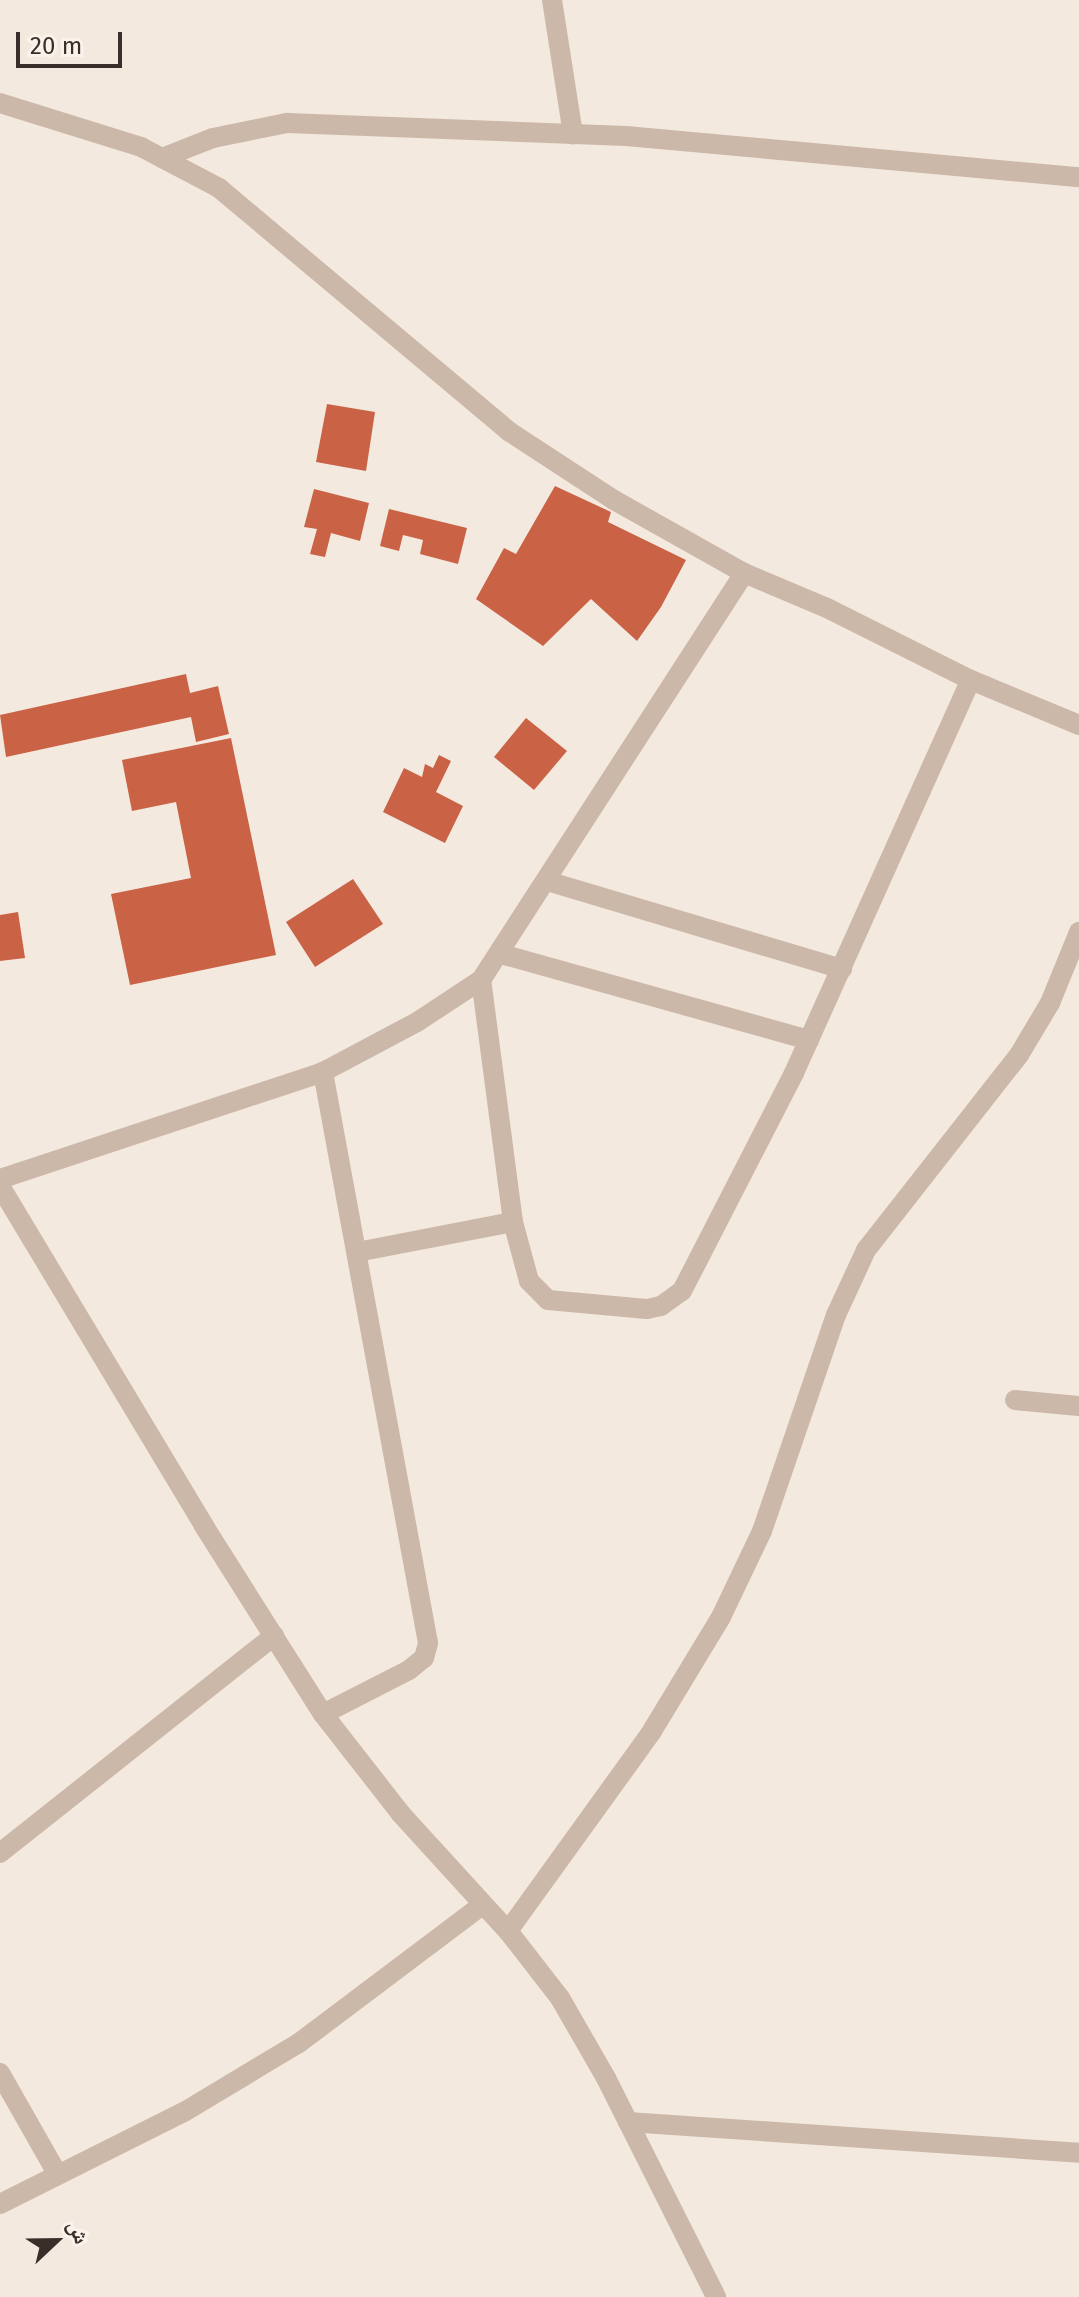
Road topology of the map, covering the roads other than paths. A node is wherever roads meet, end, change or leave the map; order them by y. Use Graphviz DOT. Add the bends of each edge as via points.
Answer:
graph roads {
  1 [pos="552,0"];
  2 [pos="0,103"];
  3 [pos="573,134"];
  4 [pos="162,158"];
  5 [pos="1079,177"];
  6 [pos="744,573"];
  7 [pos="971,680"];
  8 [pos="1079,725"];
  9 [pos="547,881"];
  10 [pos="1079,932"];
  11 [pos="501,954"];
  12 [pos="842,969"];
  13 [pos="481,980"];
  14 [pos="809,1040"];
  15 [pos="323,1072"];
  16 [pos="0,1179"];
  17 [pos="0,1186"];
  18 [pos="513,1222"];
  19 [pos="357,1252"];
  20 [pos="1015,1400"];
  21 [pos="1079,1406"];
  22 [pos="274,1636"];
  23 [pos="323,1714"];
  24 [pos="0,1853"];
  25 [pos="482,1905"];
  26 [pos="508,1931"];
  27 [pos="0,2073"];
  28 [pos="628,2122"];
  29 [pos="1079,2153"];
  30 [pos="58,2175"];
  31 [pos="0,2204"];
  32 [pos="716,2297"];
  1 -- 3 [label="street"];
  2 -- 4 [label="street"];
  3 -- 4 [label="street" via="287,123 213,138"];
  3 -- 5 [label="street"];
  4 -- 6 [label="street" via="219,188 510,432 614,500"];
  6 -- 7 [label="street"];
  6 -- 9 [label="street"];
  7 -- 8 [label="street"];
  7 -- 12 [label="street"];
  9 -- 11 [label="street"];
  9 -- 12 [label="street"];
  10 -- 26 [label="street" via="1050,1003 1019,1055 866,1250 836,1315 762,1531 721,1617 652,1731"];
  11 -- 13 [label="street"];
  11 -- 14 [label="street"];
  12 -- 14 [label="street"];
  13 -- 15 [label="street" via="417,1022"];
  13 -- 18 [label="street"];
  14 -- 18 [label="street" via="682,1291 672,1300 647,1309 548,1300 529,1281"];
  15 -- 16 [label="street"];
  15 -- 19 [label="street"];
  17 -- 22 [label="street"];
  18 -- 19 [label="street"];
  19 -- 23 [label="street" via="428,1643 424,1658 409,1670"];
  20 -- 21 [label="street"];
  22 -- 23 [label="street"];
  22 -- 24 [label="street"];
  23 -- 25 [label="street" via="401,1814"];
  25 -- 26 [label="street"];
  25 -- 30 [label="street" via="299,2043 184,2112"];
  26 -- 28 [label="street" via="560,1998"];
  27 -- 30 [label="street"];
  28 -- 29 [label="street"];
  28 -- 32 [label="street"];
  30 -- 31 [label="street"];
}
